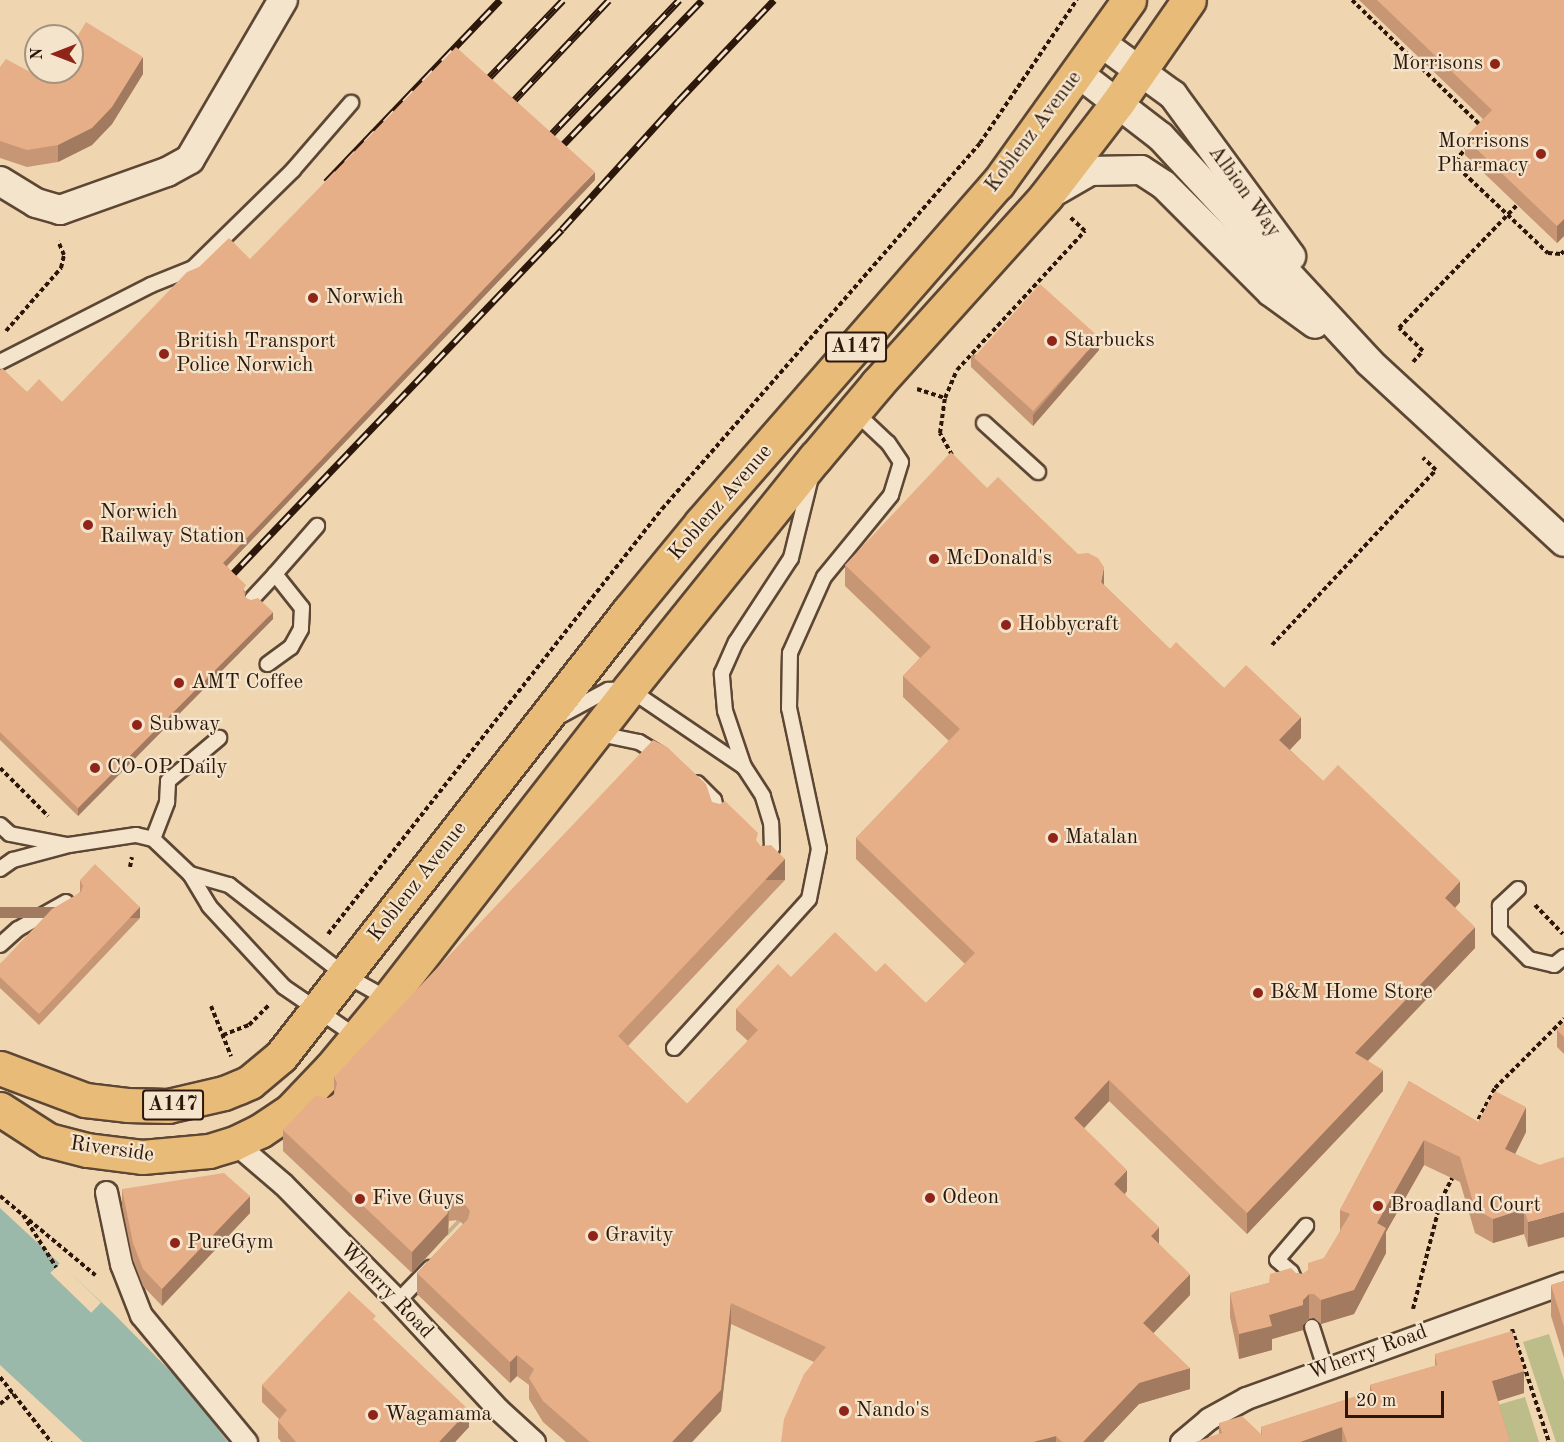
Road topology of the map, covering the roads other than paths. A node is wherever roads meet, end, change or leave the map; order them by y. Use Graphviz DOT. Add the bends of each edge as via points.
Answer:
graph roads {
  1 [pos="283,0"];
  2 [pos="1129,0"];
  3 [pos="1190,0"];
  4 [pos="1100,42"];
  5 [pos="1140,71"];
  6 [pos="1078,73"];
  7 [pos="1118,102"];
  8 [pos="351,103"];
  9 [pos="0,181"];
  10 [pos="1058,206"];
  11 [pos="0,362"];
  12 [pos="1368,362"];
  13 [pos="855,412"];
  14 [pos="984,423"];
  15 [pos="815,458"];
  16 [pos="1038,472"];
  17 [pos="317,526"];
  18 [pos="1564,542"];
  19 [pos="275,574"];
  20 [pos="252,599"];
  21 [pos="268,664"];
  22 [pos="629,688"];
  23 [pos="535,730"];
  24 [pos="595,733"];
  25 [pos="219,738"];
  26 [pos="672,761"];
  27 [pos="744,767"];
  28 [pos="687,775"];
  29 [pos="718,816"];
  30 [pos="0,825"];
  31 [pos="153,839"];
  32 [pos="69,845"];
  33 [pos="765,860"];
  34 [pos="0,869"];
  35 [pos="190,874"];
  36 [pos="1518,889"];
  37 [pos="74,898"];
  38 [pos="0,945"];
  39 [pos="1564,957"];
  40 [pos="345,975"];
  41 [pos="388,999"];
  42 [pos="318,1010"];
  43 [pos="357,1037"];
  44 [pos="674,1048"];
  45 [pos="0,1068"];
  46 [pos="0,1109"];
  47 [pos="235,1143"];
  48 [pos="106,1192"];
  49 [pos="1306,1226"];
  50 [pos="438,1259"];
  51 [pos="1564,1283"];
  52 [pos="1300,1290"];
  53 [pos="398,1301"];
  54 [pos="1312,1327"];
  55 [pos="1325,1368"];
  56 [pos="246,1442"];
  57 [pos="534,1442"];
  58 [pos="1181,1442"];
  1 -- 9 [label="street" via="190,159 166,172 60,210 36,203"];
  2 -- 4 [label="main road, Koblenz Avenue / A147"];
  3 -- 5 [label="main road, Koblenz Avenue / A147"];
  4 -- 5 [label="street, Albion Way"];
  4 -- 6 [label="main road, Koblenz Avenue / A147"];
  5 -- 7 [label="main road, Koblenz Avenue / A147"];
  5 -- 12 [label="street, Albion Way" via="1173,95"];
  6 -- 7 [label="street, Albion Way"];
  6 -- 23 [label="main road, Koblenz Avenue / A147" via="998,183 701,524"];
  7 -- 10 [label="main road, Koblenz Avenue / A147"];
  7 -- 12 [label="street, Albion Way" via="1161,137"];
  8 -- 11 [label="lane" via="294,170 193,268 151,285"];
  10 -- 12 [label="street, Albion Way" via="1090,171 1141,170 1164,184 1271,292"];
  10 -- 13 [label="main road, Koblenz Avenue / A147"];
  12 -- 18 [label="street, Albion Way"];
  13 -- 15 [label="main road, Koblenz Avenue / A147"];
  13 -- 44 [label="lane" via="888,442 901,462 891,495 824,577 790,653 789,708 819,849 809,899"];
  14 -- 16 [label="lane"];
  15 -- 22 [label="main road, Koblenz Avenue / A147"];
  15 -- 27 [label="lane" via="791,558 736,642 722,673 725,711"];
  17 -- 19 [label="lane"];
  19 -- 20 [label="lane"];
  19 -- 21 [label="lane" via="302,608 302,619 291,647"];
  22 -- 23 [label="lane" via="608,690"];
  22 -- 24 [label="main road, Koblenz Avenue / A147"];
  22 -- 27 [label="lane"];
  23 -- 40 [label="main road, Koblenz Avenue / A147"];
  24 -- 26 [label="lane" via="639,742"];
  24 -- 41 [label="main road, Koblenz Avenue / A147"];
  25 -- 31 [label="lane" via="168,782 166,802"];
  27 -- 33 [label="lane" via="763,796 771,823 772,848"];
  28 -- 29 [label="lane" via="714,800"];
  30 -- 32 [label="lane" via="10,834"];
  31 -- 32 [label="lane" via="136,835"];
  31 -- 35 [label="lane"];
  32 -- 34 [label="lane" via="13,860"];
  35 -- 40 [label="lane" via="230,885"];
  35 -- 42 [label="lane" via="209,906 284,987"];
  36 -- 39 [label="lane" via="1500,906 1500,930 1529,959 1554,965"];
  37 -- 38 [label="lane" via="18,929"];
  40 -- 41 [label="lane"];
  40 -- 42 [label="main road, Koblenz Avenue / A147"];
  41 -- 43 [label="main road, Riverside / A147"];
  42 -- 43 [label="lane"];
  42 -- 45 [label="main road, A147" via="281,1056 250,1082 224,1093 168,1106 85,1100"];
  43 -- 47 [label="main road, Riverside / A147" via="291,1110"];
  46 -- 47 [label="main road, Riverside / A147" via="48,1140 87,1150 168,1157"];
  47 -- 53 [label="street, Wherry Road" via="283,1184"];
  48 -- 56 [label="street" via="121,1264 141,1315"];
  49 -- 52 [label="lane" via="1277,1260 1291,1272"];
  50 -- 53 [label="lane"];
  51 -- 55 [label="street, Wherry Road"];
  53 -- 57 [label="street, Wherry Road" via="498,1409"];
  54 -- 55 [label="lane"];
  55 -- 58 [label="street, Wherry Road" via="1246,1398 1208,1419"];
}
